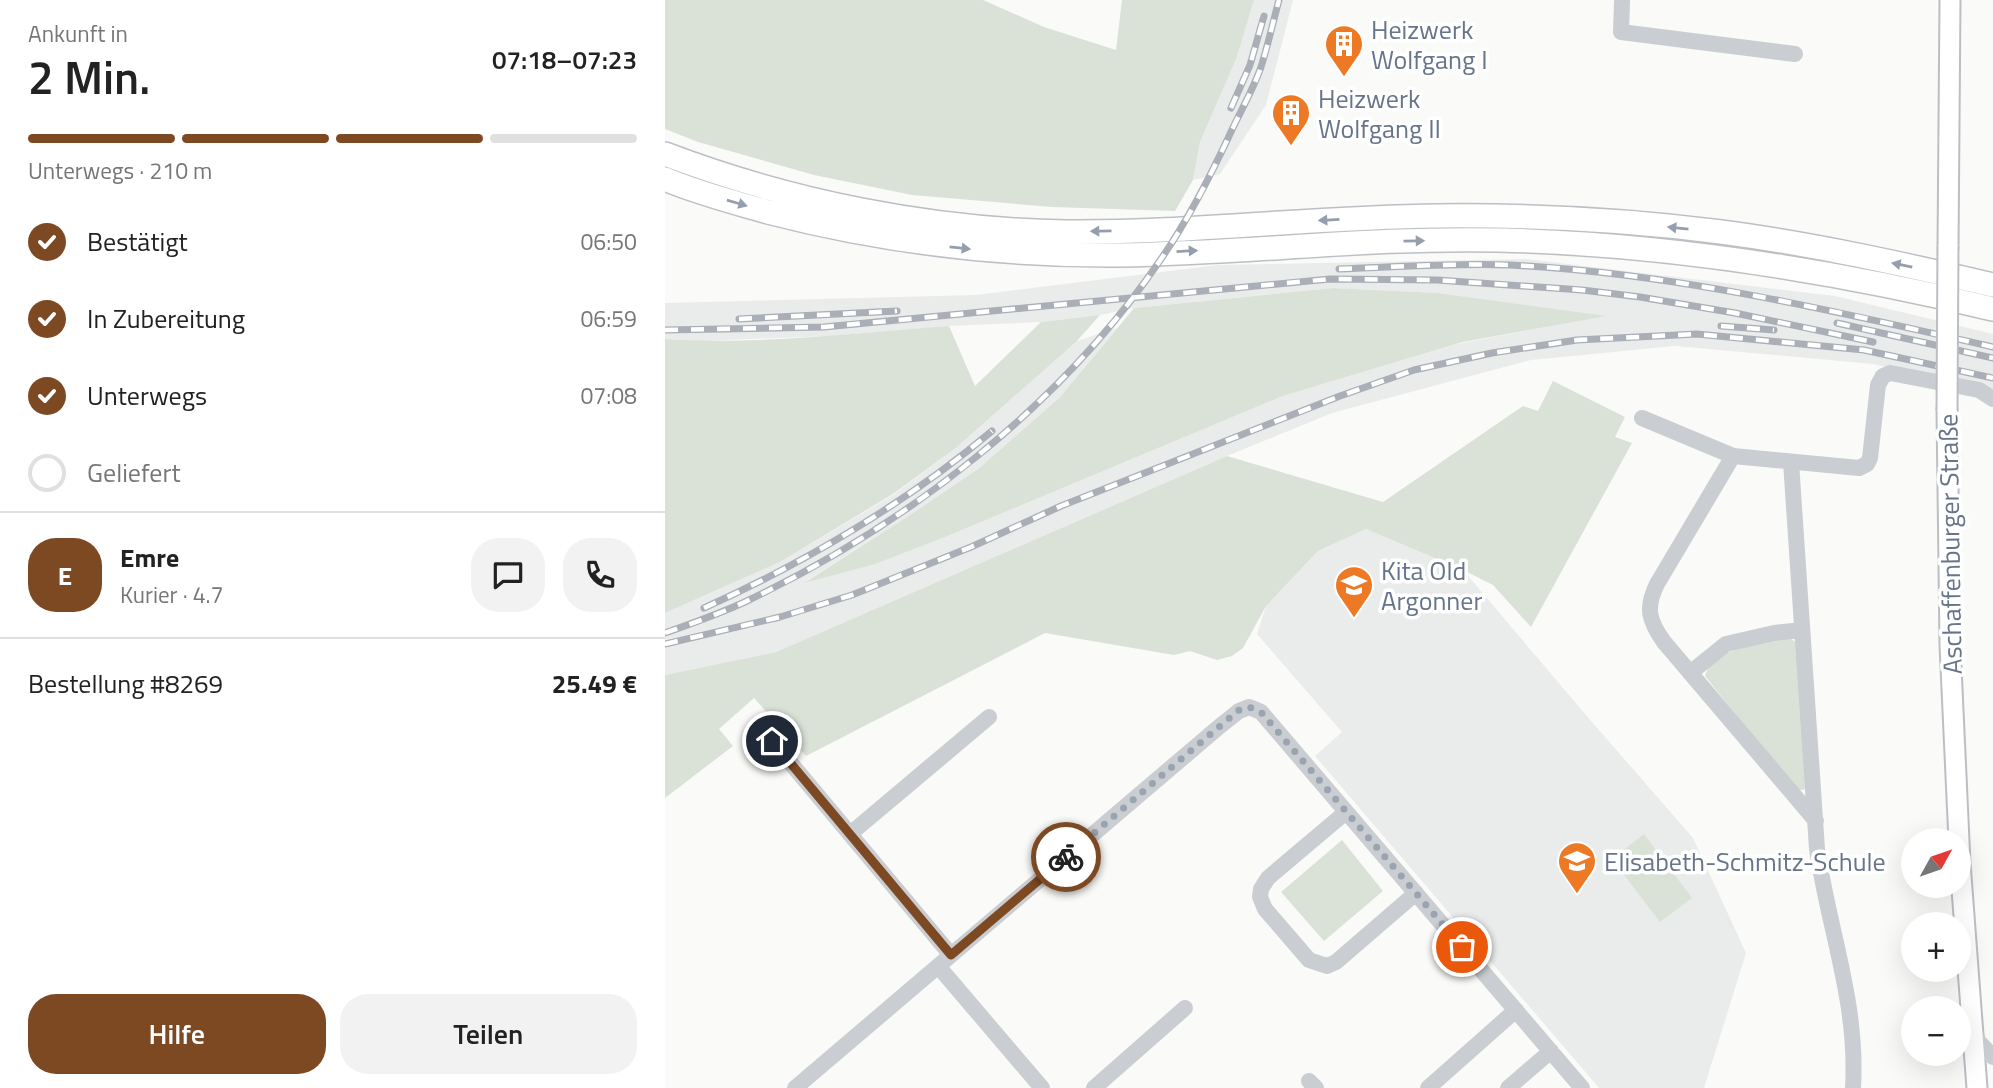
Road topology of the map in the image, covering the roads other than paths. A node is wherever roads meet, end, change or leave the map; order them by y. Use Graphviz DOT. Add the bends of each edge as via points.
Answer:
graph roads {
  1 [pos="1617,0"];
  2 [pos="1950,0"];
  3 [pos="1795,54"];
  4 [pos="665,154"];
  5 [pos="665,179"];
  6 [pos="1993,285"];
  7 [pos="1993,309"];
  8 [pos="1993,399"];
  9 [pos="1642,418"];
  10 [pos="1733,456"];
  11 [pos="1791,462"];
  12 [pos="1802,630"];
  13 [pos="1690,673"];
  14 [pos="989,717"];
  15 [pos="758,724"];
  16 [pos="1346,812"];
  17 [pos="1816,821"];
  18 [pos="850,834"];
  19 [pos="1416,893"];
  20 [pos="951,955"];
  21 [pos="938,966"];
  22 [pos="1185,1008"];
  23 [pos="1516,1010"];
  24 [pos="1974,1030"];
  25 [pos="1551,1051"];
  26 [pos="1993,1057"];
  27 [pos="796,1088"];
  28 [pos="1042,1088"];
  29 [pos="1094,1088"];
  30 [pos="1428,1088"];
  31 [pos="1508,1088"];
  32 [pos="1582,1088"];
  33 [pos="1853,1088"];
  34 [pos="1977,1088"];
  1 -- 3 [label="street" via="1621,33"];
  2 -- 24 [label="main road, Aschaffenburger Straße, bridge" via="1947,410 1951,659 1960,863"];
  6 -- 4 [label="highway, one-way" via="1721,232 1533,217 1425,216 1066,232 950,223 790,193"];
  5 -- 7 [label="highway, one-way" via="821,226 942,246 1125,255 1425,240 1590,244 1749,260"];
  8 -- 11 [label="street" via="1970,388 1889,373 1878,385 1867,464 1859,468"];
  9 -- 10 [label="street"];
  10 -- 11 [label="street"];
  10 -- 13 [label="street" via="1650,602 1655,629"];
  11 -- 12 [label="street"];
  12 -- 13 [label="street" via="1726,644"];
  12 -- 17 [label="street"];
  13 -- 17 [label="street"];
  14 -- 18 [label="street"];
  15 -- 18 [label="street"];
  16 -- 19 [label="street"];
  16 -- 19 [label="street" via="1268,878 1260,897 1273,919 1309,960 1327,966"];
  16 -- 20 [label="street" via="1261,712 1249,707 1239,710"];
  17 -- 33 [label="street" via="1821,876 1848,996"];
  18 -- 20 [label="street"];
  19 -- 23 [label="street"];
  20 -- 21 [label="street"];
  21 -- 27 [label="street"];
  21 -- 28 [label="street"];
  22 -- 29 [label="street"];
  23 -- 25 [label="street"];
  23 -- 30 [label="street"];
  24 -- 26 [label="street"];
  24 -- 34 [label="main road, Aschaffenburger Straße"];
  25 -- 31 [label="street"];
  25 -- 32 [label="street"];
}
